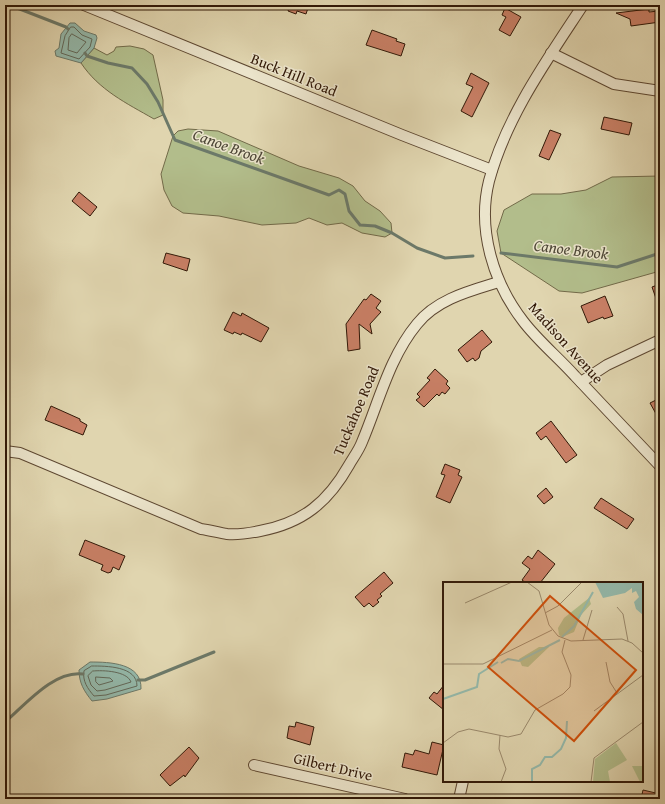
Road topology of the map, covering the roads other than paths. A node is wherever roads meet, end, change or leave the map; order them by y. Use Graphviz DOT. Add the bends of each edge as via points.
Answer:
graph roads {
  1 [pos="84,5"];
  2 [pos="583,5"];
  3 [pos="551,53"];
  4 [pos="660,91"];
  5 [pos="492,170"];
  6 [pos="499,282"];
  7 [pos="660,340"];
  8 [pos="581,382"];
  9 [pos="5,451"];
  10 [pos="660,466"];
  11 [pos="254,765"];
  12 [pos="463,782"];
  13 [pos="404,799"];
  14 [pos="459,799"];
  1 -- 5 [label="street, Buck Hill Road"];
  2 -- 3 [label="street, Madison Avenue"];
  3 -- 4 [label="street" via="614,84"];
  3 -- 5 [label="street, Madison Avenue" via="508,130"];
  5 -- 6 [label="street, Madison Avenue" via="486,203 485,231"];
  6 -- 8 [label="street, Madison Avenue" via="522,320"];
  6 -- 9 [label="street, Tuckahoe Road" via="453,298 434,308 417,323 400,346 362,443 339,482 320,505 300,519 273,529 248,534 228,534 201,529 20,453"];
  7 -- 8 [label="street" via="607,365"];
  8 -- 10 [label="street, Madison Avenue"];
  11 -- 13 [label="street, Gilbert Drive"];
  12 -- 14 [label="street"];
}
